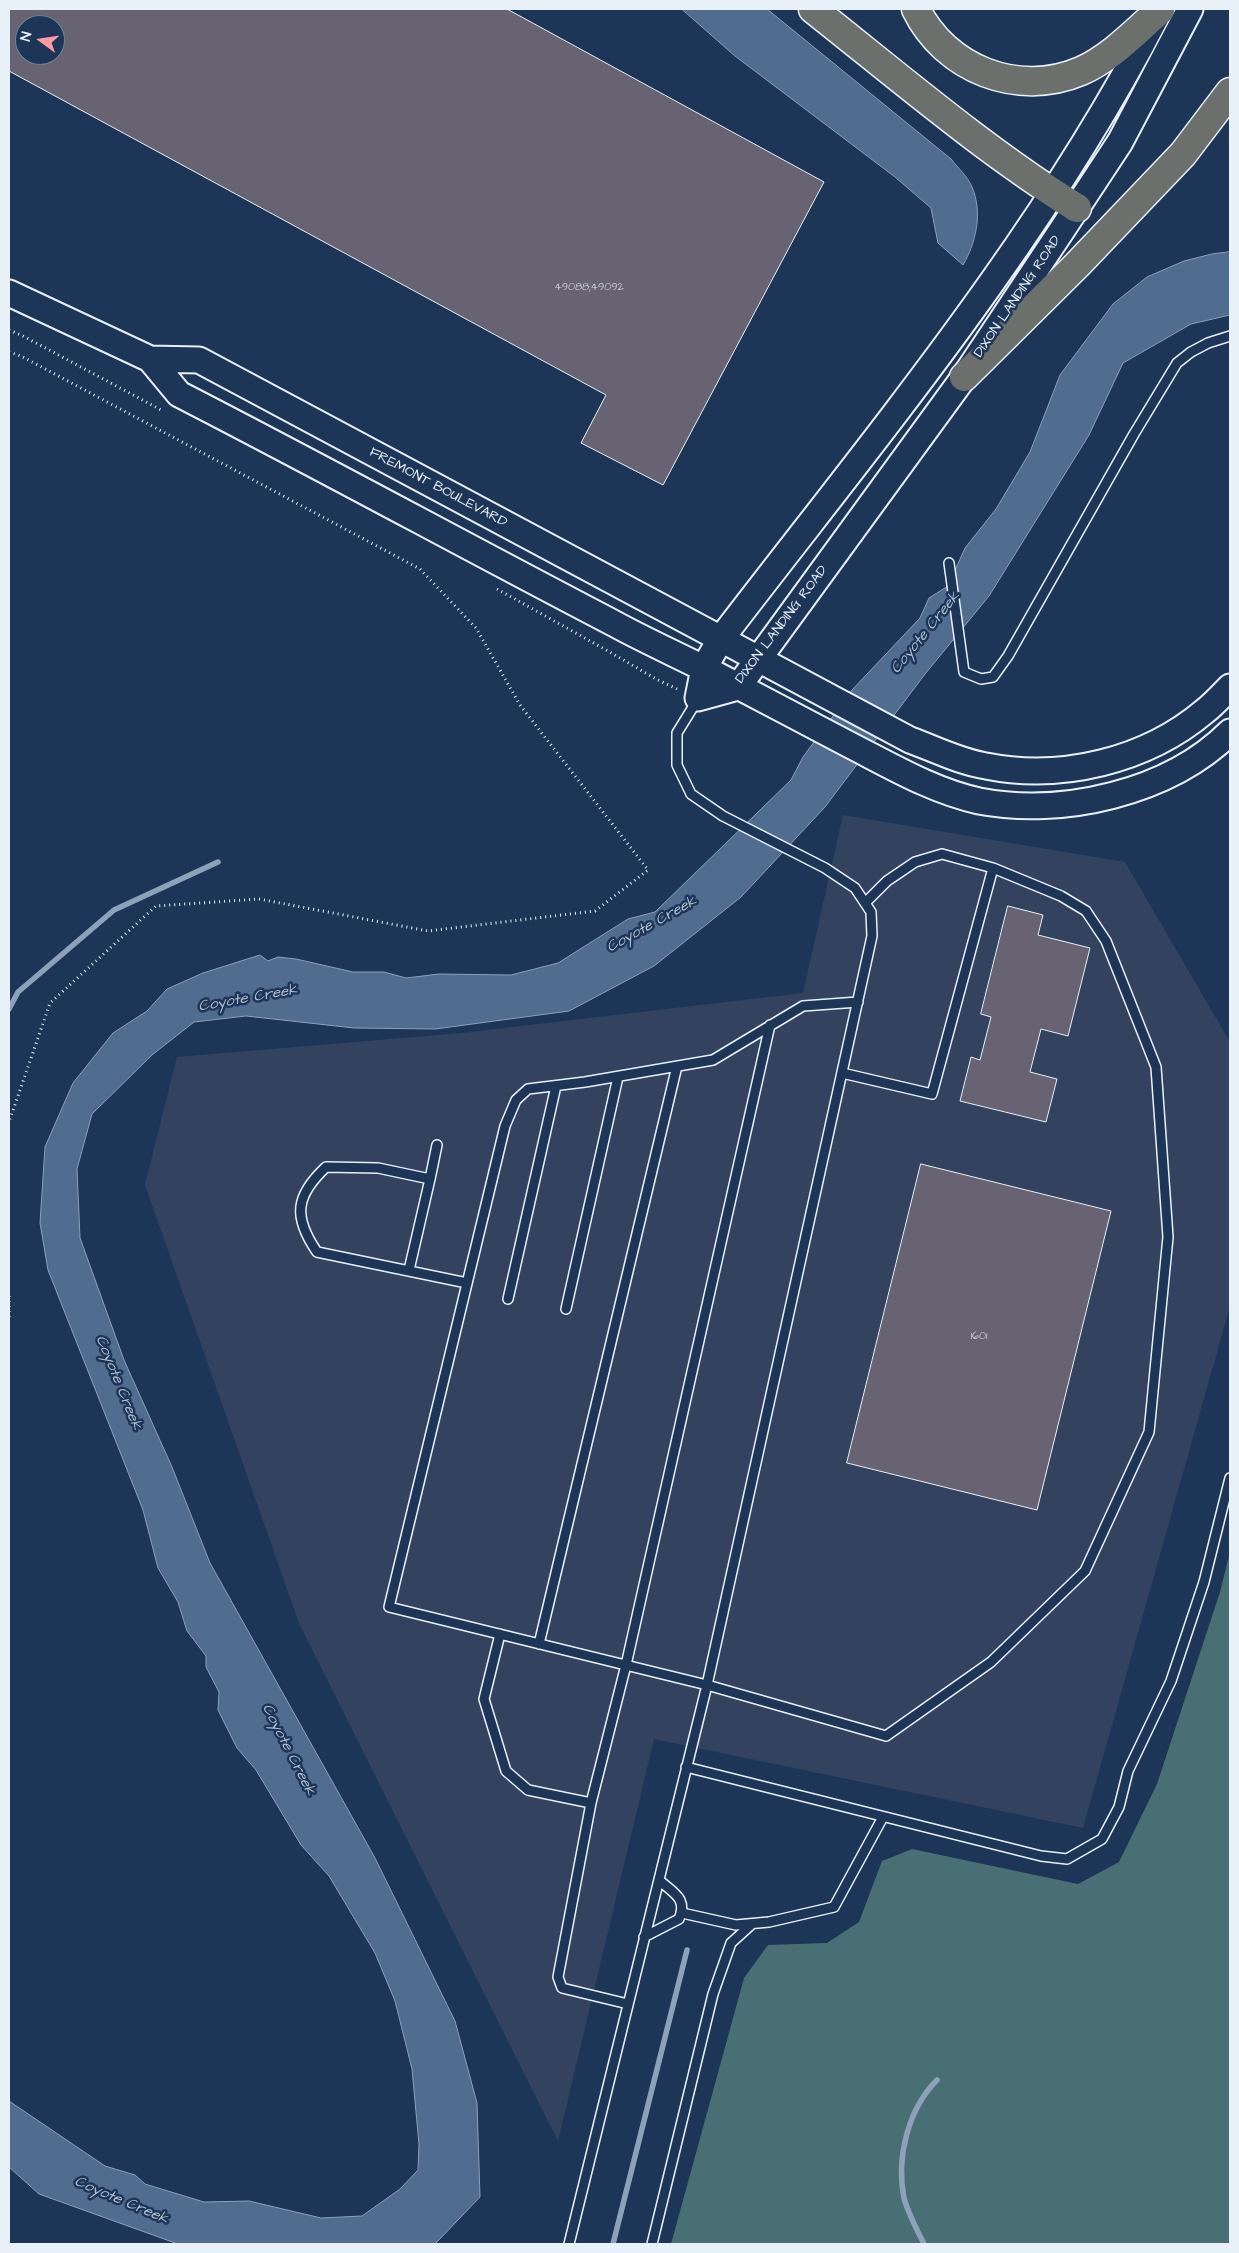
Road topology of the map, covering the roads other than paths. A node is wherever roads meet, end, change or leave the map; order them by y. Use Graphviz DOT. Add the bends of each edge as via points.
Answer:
graph roads {
  1 [pos="814,9"];
  2 [pos="916,9"];
  3 [pos="1190,9"];
  4 [pos="1160,10"];
  5 [pos="1230,92"];
  6 [pos="1052,192"];
  7 [pos="1076,208"];
  8 [pos="9,293"];
  9 [pos="1230,336"];
  10 [pos="150,359"];
  11 [pos="964,377"];
  12 [pos="949,563"];
  13 [pos="720,640"];
  14 [pos="759,660"];
  15 [pos="704,668"];
  16 [pos="738,686"];
  17 [pos="1230,687"];
  18 [pos="698,698"];
  19 [pos="1230,732"];
  20 [pos="992,868"];
  21 [pos="865,903"];
  22 [pos="858,1002"];
  23 [pos="770,1025"];
  24 [pos="677,1066"];
  25 [pos="842,1073"];
  26 [pos="618,1077"];
  27 [pos="556,1086"];
  28 [pos="437,1145"];
  29 [pos="430,1179"];
  30 [pos="409,1270"];
  31 [pos="467,1283"];
  32 [pos="508,1299"];
  33 [pos="566,1309"];
  34 [pos="1230,1478"];
  35 [pos="500,1634"];
  36 [pos="540,1644"];
  37 [pos="626,1665"];
  38 [pos="707,1685"];
  39 [pos="686,1767"];
  40 [pos="591,1803"];
  41 [pos="883,1817"];
  42 [pos="658,1880"];
  43 [pos="682,1913"];
  44 [pos="752,1924"];
  45 [pos="644,1937"];
  46 [pos="628,2004"];
  47 [pos="569,2244"];
  48 [pos="652,2244"];
  1 -- 6 [label="highway"];
  2 -- 4 [label="highway" via="935,40 971,68 1014,80 1036,82 1082,71 1101,60"];
  3 -- 7 [label="main road, DIXON LANDING ROAD" via="1120,142"];
  4 -- 6 [label="main road" via="1109,106"];
  5 -- 11 [label="highway" via="1184,154"];
  6 -- 7 [label="highway"];
  6 -- 13 [label="main road" via="984,294"];
  7 -- 11 [label="main road, DIXON LANDING ROAD"];
  8 -- 10 [label="main road, FREMONT BOULEVARD"];
  9 -- 12 [label="lane" via="1208,343 1177,363 993,677 981,679 964,672"];
  10 -- 13 [label="main road, FREMONT BOULEVARD" via="199,360"];
  10 -- 15 [label="main road, FREMONT BOULEVARD" via="179,394 618,626"];
  11 -- 14 [label="main road, DIXON LANDING ROAD"];
  13 -- 14 [label="main road, FREMONT BOULEVARD"];
  13 -- 15 [label="main road"];
  14 -- 16 [label="main road, DIXON LANDING ROAD"];
  14 -- 17 [label="main road, FREMONT BOULEVARD" via="910,740 985,766 1037,771 1088,766 1150,746 1205,712"];
  15 -- 16 [label="main road, FREMONT BOULEVARD"];
  15 -- 18 [label="main road"];
  16 -- 18 [label="main road, DIXON LANDING ROAD"];
  16 -- 19 [label="main road, FREMONT BOULEVARD" via="892,767 948,792 1006,805 1068,804 1134,790 1196,759"];
  18 -- 21 [label="lane" via="677,733 677,765 691,794 723,816 825,868 854,888"];
  20 -- 21 [label="lane" via="942,854 915,862 887,881"];
  20 -- 25 [label="lane" via="932,1094"];
  20 -- 38 [label="lane" via="1061,896 1086,911 1106,941 1156,1067 1168,1237 1149,1432 1085,1571 991,1662 886,1736"];
  21 -- 22 [label="lane" via="871,912 872,936"];
  22 -- 23 [label="lane" via="803,1006"];
  22 -- 25 [label="lane"];
  23 -- 24 [label="lane" via="713,1060"];
  23 -- 37 [label="lane"];
  24 -- 26 [label="lane"];
  24 -- 36 [label="lane"];
  25 -- 38 [label="lane"];
  26 -- 27 [label="lane"];
  26 -- 33 [label="lane"];
  27 -- 31 [label="lane" via="528,1089 516,1100 505,1126"];
  27 -- 32 [label="lane"];
  28 -- 29 [label="lane"];
  29 -- 30 [label="lane"];
  29 -- 30 [label="lane" via="378,1168 326,1167 311,1181 300,1206 305,1234 317,1252"];
  30 -- 31 [label="lane"];
  31 -- 35 [label="lane" via="389,1607"];
  34 -- 41 [label="lane" via="1204,1582 1170,1681 1128,1772 1119,1808 1102,1839 1067,1859 1041,1856"];
  35 -- 36 [label="lane"];
  35 -- 40 [label="lane" via="484,1699 506,1771 528,1790"];
  36 -- 37 [label="lane"];
  37 -- 38 [label="lane"];
  37 -- 40 [label="lane"];
  38 -- 39 [label="lane"];
  39 -- 41 [label="lane"];
  39 -- 42 [label="lane"];
  40 -- 46 [label="lane" via="558,1977 562,1988"];
  41 -- 44 [label="lane" via="834,1906"];
  42 -- 43 [label="lane" via="680,1899"];
  42 -- 45 [label="lane"];
  43 -- 44 [label="lane" via="736,1925"];
  43 -- 45 [label="lane" via="679,1919"];
  44 -- 48 [label="lane" via="731,1943 713,1994"];
  45 -- 46 [label="lane"];
  46 -- 47 [label="lane"];
}
